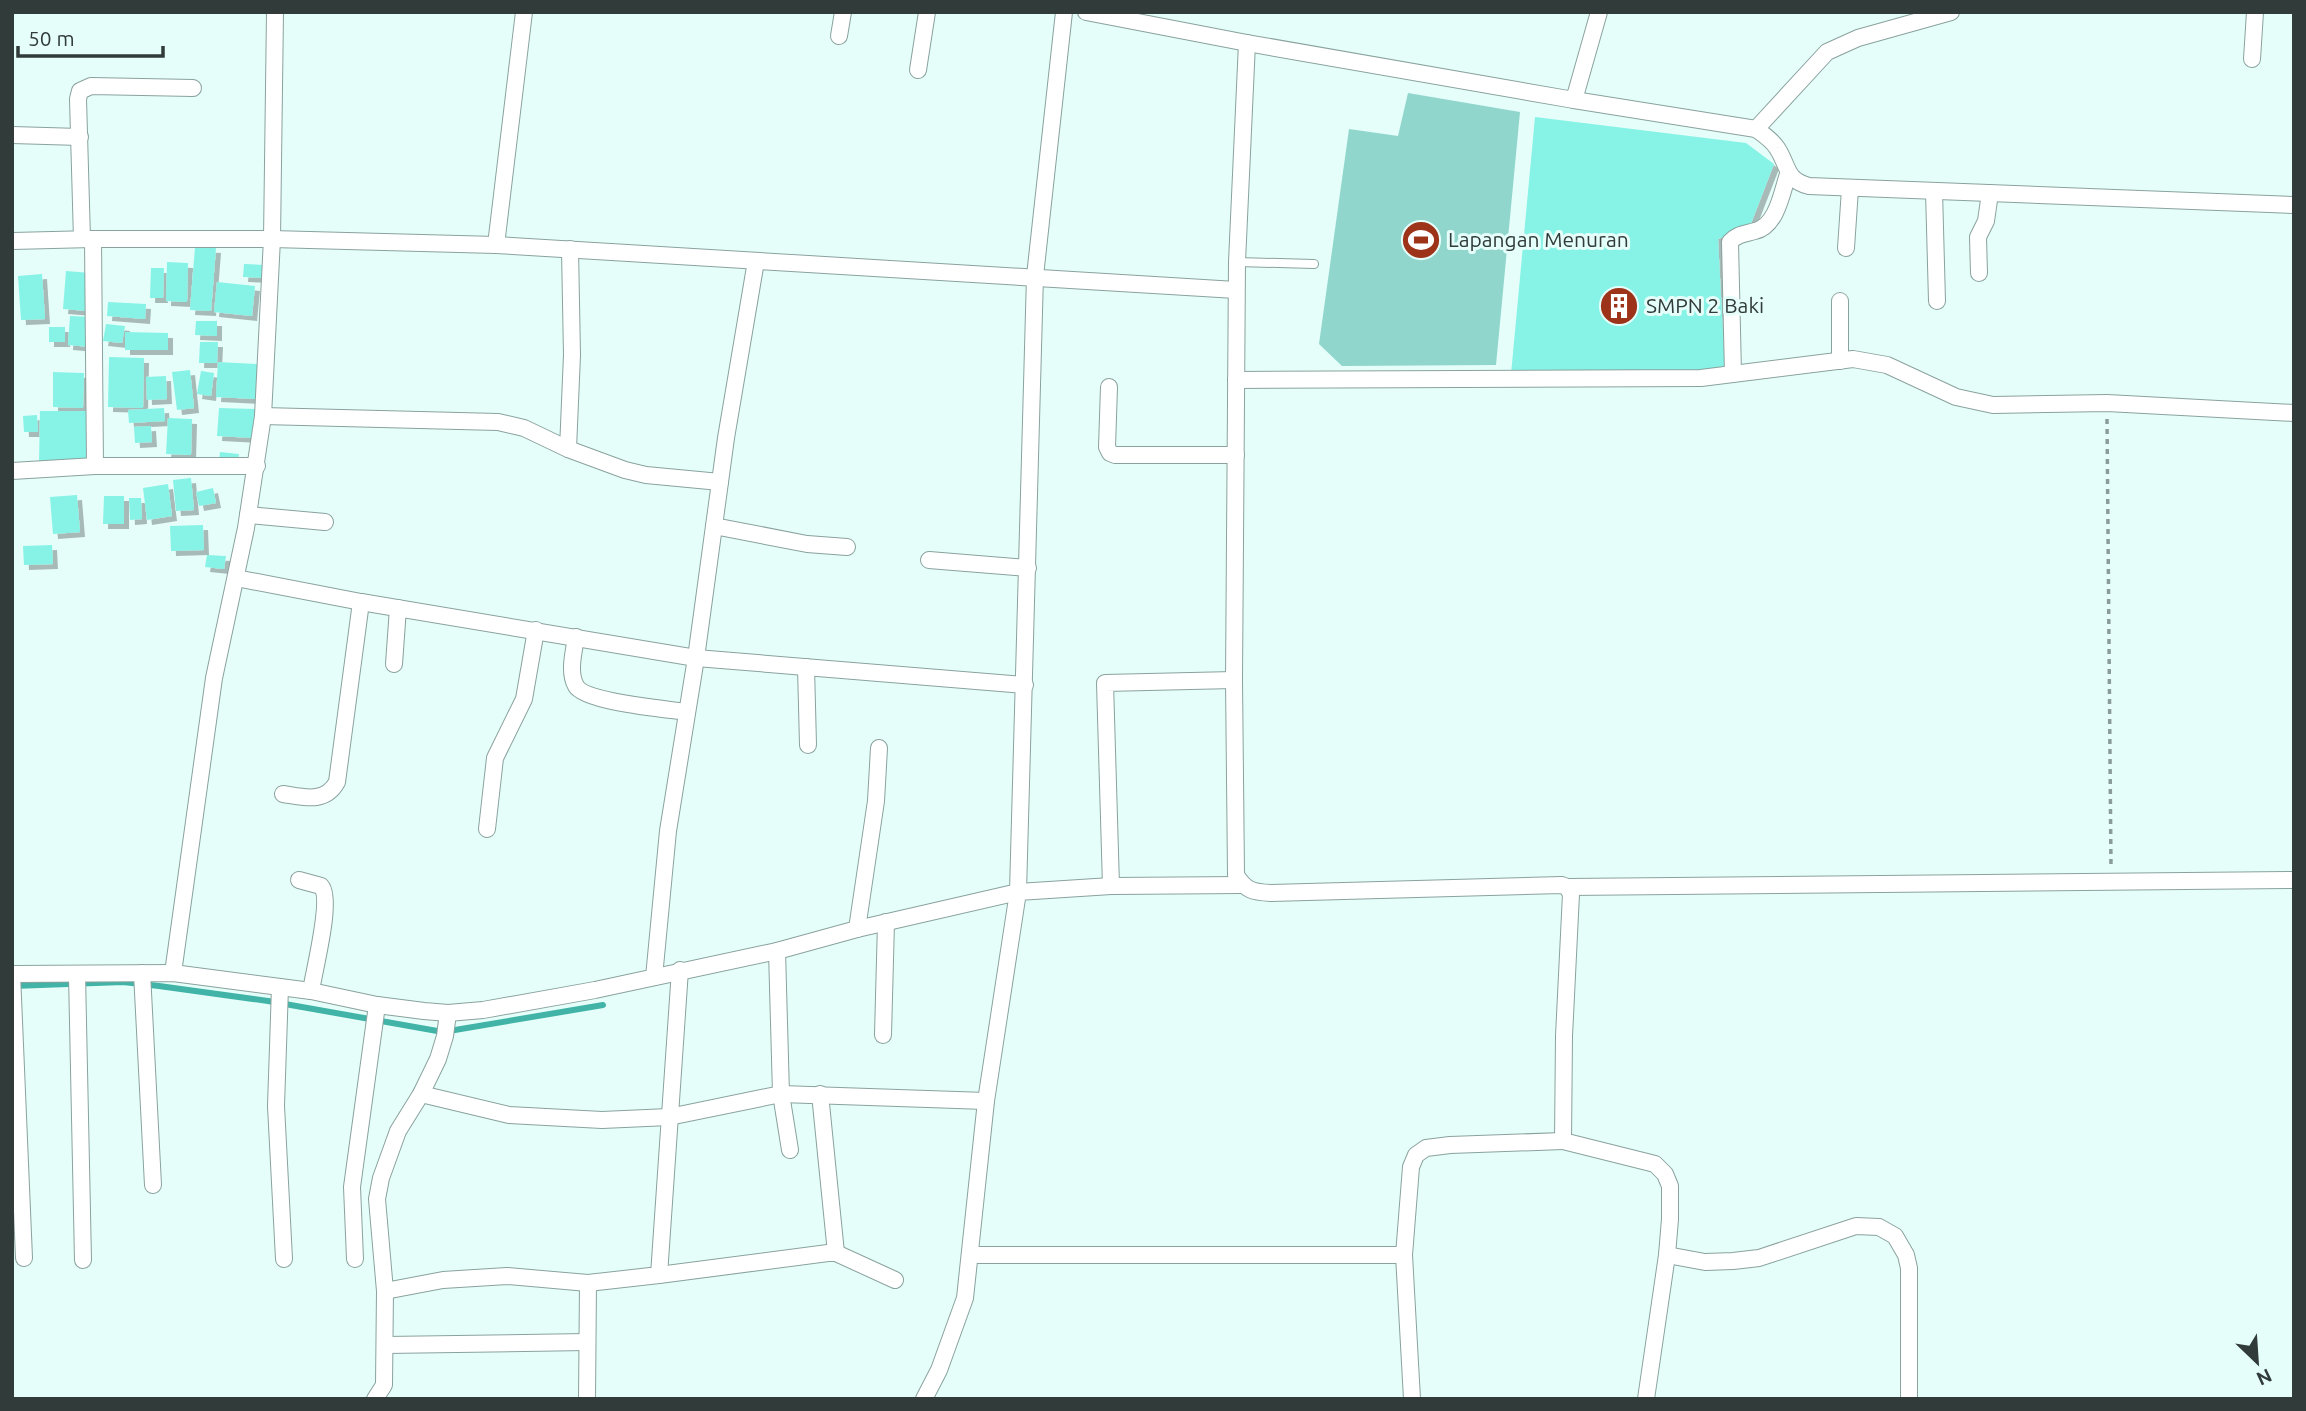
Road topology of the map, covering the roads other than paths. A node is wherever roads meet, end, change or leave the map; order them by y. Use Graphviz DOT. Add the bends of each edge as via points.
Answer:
graph roads {
  1 [pos="275,12"];
  2 [pos="524,12"];
  3 [pos="843,12"];
  4 [pos="927,12"];
  5 [pos="1064,12"];
  6 [pos="1086,12"];
  7 [pos="1599,12"];
  8 [pos="1951,12"];
  9 [pos="2255,12"];
  10 [pos="839,36"];
  11 [pos="1247,43"];
  12 [pos="2252,59"];
  13 [pos="918,70"];
  14 [pos="193,88"];
  15 [pos="1574,100"];
  16 [pos="1756,129"];
  17 [pos="12,135"];
  18 [pos="80,136"];
  19 [pos="1788,174"];
  20 [pos="1850,188"];
  21 [pos="1934,191"];
  22 [pos="1990,193"];
  23 [pos="2294,205"];
  24 [pos="88,239"];
  25 [pos="272,240"];
  26 [pos="12,241"];
  27 [pos="496,245"];
  28 [pos="1846,248"];
  29 [pos="570,249"];
  30 [pos="756,261"];
  31 [pos="1237,262"];
  32 [pos="1314,264"];
  33 [pos="1979,273"];
  34 [pos="1035,276"];
  35 [pos="1236,290"];
  36 [pos="1840,301"];
  37 [pos="1937,301"];
  38 [pos="1840,361"];
  39 [pos="1733,374"];
  40 [pos="1237,380"];
  41 [pos="1109,387"];
  42 [pos="2294,413"];
  43 [pos="263,416"];
  44 [pos="568,449"];
  45 [pos="1236,455"];
  46 [pos="257,466"];
  47 [pos="94,467"];
  48 [pos="12,471"];
  49 [pos="720,482"];
  50 [pos="248,515"];
  51 [pos="325,522"];
  52 [pos="714,526"];
  53 [pos="847,547"];
  54 [pos="929,560"];
  55 [pos="1028,568"];
  56 [pos="236,579"];
  57 [pos="361,602"];
  58 [pos="398,608"];
  59 [pos="536,631"];
  60 [pos="576,637"];
  61 [pos="696,658"];
  62 [pos="394,664"];
  63 [pos="806,667"];
  64 [pos="1234,680"];
  65 [pos="1025,685"];
  66 [pos="687,712"];
  67 [pos="808,745"];
  68 [pos="879,748"];
  69 [pos="283,794"];
  70 [pos="487,830"];
  71 [pos="299,880"];
  72 [pos="2294,880"];
  73 [pos="1242,885"];
  74 [pos="1111,886"];
  75 [pos="1567,887"];
  76 [pos="1018,892"];
  77 [pos="886,922"];
  78 [pos="857,929"];
  79 [pos="777,951"];
  80 [pos="680,970"];
  81 [pos="142,973"];
  82 [pos="173,973"];
  83 [pos="12,974"];
  84 [pos="77,974"];
  85 [pos="654,977"];
  86 [pos="280,987"];
  87 [pos="311,991"];
  88 [pos="377,1005"];
  89 [pos="447,1026"];
  90 [pos="883,1035"];
  91 [pos="421,1094"];
  92 [pos="781,1094"];
  93 [pos="820,1094"];
  94 [pos="986,1101"];
  95 [pos="669,1117"];
  96 [pos="1563,1141"];
  97 [pos="790,1150"];
  98 [pos="153,1185"];
  99 [pos="836,1253"];
  100 [pos="970,1255"];
  101 [pos="1404,1255"];
  102 [pos="1667,1255"];
  103 [pos="24,1258"];
  104 [pos="284,1259"];
  105 [pos="355,1259"];
  106 [pos="83,1260"];
  107 [pos="659,1275"];
  108 [pos="895,1280"];
  109 [pos="588,1283"];
  110 [pos="385,1291"];
  111 [pos="587,1342"];
  112 [pos="386,1345"];
  113 [pos="1909,1398"];
  114 [pos="374,1399"];
  115 [pos="587,1399"];
  116 [pos="924,1399"];
  117 [pos="1412,1399"];
  118 [pos="1646,1399"];
  119 [pos="1927,1399"];
  1 -- 25 [label="street"];
  2 -- 27 [label="street"];
  3 -- 10 [label="street"];
  4 -- 13 [label="street"];
  5 -- 34 [label="street"];
  6 -- 11 [label="street"];
  7 -- 15 [label="street"];
  8 -- 16 [label="street" via="1858,38 1828,52"];
  9 -- 12 [label="street"];
  11 -- 15 [label="street"];
  11 -- 31 [label="street"];
  14 -- 18 [label="street" via="85,87 78,99"];
  15 -- 16 [label="street"];
  16 -- 19 [label="street" via="1776,146"];
  17 -- 18 [label="street"];
  18 -- 24 [label="street"];
  19 -- 20 [label="street" via="1799,184"];
  19 -- 39 [label="street" via="1768,223 1730,242"];
  20 -- 21 [label="street"];
  20 -- 28 [label="street"];
  21 -- 22 [label="street"];
  21 -- 37 [label="street"];
  22 -- 23 [label="street"];
  22 -- 33 [label="street" via="1986,221 1978,237"];
  24 -- 25 [label="street"];
  24 -- 26 [label="street"];
  24 -- 47 [label="street"];
  25 -- 27 [label="street"];
  25 -- 43 [label="street"];
  27 -- 29 [label="street"];
  29 -- 30 [label="street"];
  29 -- 44 [label="street"];
  30 -- 34 [label="street"];
  30 -- 49 [label="street"];
  31 -- 32 [label="lane"];
  31 -- 35 [label="street"];
  34 -- 35 [label="street"];
  34 -- 55 [label="street"];
  35 -- 40 [label="street"];
  36 -- 38 [label="street"];
  38 -- 39 [label="street"];
  38 -- 42 [label="street" via="1887,365 1956,397 1993,405 2107,403"];
  39 -- 40 [label="street"];
  40 -- 45 [label="street"];
  41 -- 45 [label="street" via="1110,453"];
  43 -- 44 [label="street" via="498,422 524,428"];
  43 -- 46 [label="street"];
  44 -- 49 [label="street" via="646,475"];
  45 -- 64 [label="street"];
  46 -- 47 [label="street"];
  46 -- 50 [label="street"];
  47 -- 48 [label="street"];
  49 -- 52 [label="street"];
  50 -- 51 [label="street"];
  50 -- 56 [label="street"];
  52 -- 53 [label="street"];
  52 -- 61 [label="street"];
  54 -- 55 [label="street"];
  55 -- 65 [label="street"];
  56 -- 57 [label="street"];
  56 -- 82 [label="street" via="214,678"];
  57 -- 58 [label="street"];
  57 -- 69 [label="street" via="337,782 321,798"];
  58 -- 59 [label="street"];
  58 -- 62 [label="street"];
  59 -- 60 [label="street"];
  59 -- 70 [label="street" via="524,699 495,758"];
  60 -- 61 [label="street"];
  60 -- 66 [label="street" via="573,678 581,692"];
  61 -- 63 [label="street"];
  61 -- 66 [label="street"];
  63 -- 65 [label="street"];
  63 -- 67 [label="street"];
  64 -- 73 [label="street" via="1236,875"];
  64 -- 74 [label="street" via="1105,683"];
  65 -- 76 [label="street"];
  66 -- 85 [label="street" via="668,831"];
  68 -- 78 [label="street" via="876,802"];
  71 -- 87 [label="street" via="326,892"];
  72 -- 75 [label="street"];
  73 -- 74 [label="street"];
  73 -- 75 [label="street" via="1271,893"];
  74 -- 76 [label="street"];
  75 -- 96 [label="street" via="1571,894"];
  76 -- 77 [label="street"];
  76 -- 94 [label="street"];
  77 -- 78 [label="street"];
  77 -- 90 [label="street"];
  78 -- 79 [label="street"];
  79 -- 80 [label="street"];
  79 -- 92 [label="street"];
  80 -- 85 [label="street"];
  80 -- 95 [label="street"];
  81 -- 82 [label="street"];
  81 -- 84 [label="street"];
  81 -- 98 [label="street"];
  82 -- 86 [label="street"];
  83 -- 84 [label="street"];
  83 -- 103 [label="street"];
  84 -- 106 [label="street"];
  85 -- 89 [label="street" via="483,1010"];
  86 -- 87 [label="street"];
  86 -- 104 [label="street" via="276,1106"];
  87 -- 88 [label="street"];
  88 -- 89 [label="street"];
  88 -- 105 [label="street" via="352,1188"];
  89 -- 91 [label="street"];
  91 -- 95 [label="street" via="509,1115 602,1120"];
  91 -- 110 [label="street" via="398,1131 377,1199"];
  92 -- 93 [label="street"];
  92 -- 95 [label="street"];
  92 -- 97 [label="street"];
  93 -- 94 [label="street"];
  93 -- 99 [label="street"];
  94 -- 100 [label="street"];
  95 -- 107 [label="street"];
  96 -- 101 [label="street" via="1450,1145 1426,1148 1416,1155 1411,1167"];
  96 -- 102 [label="street" via="1655,1164 1665,1174 1670,1186"];
  99 -- 107 [label="street"];
  99 -- 108 [label="street"];
  100 -- 101 [label="street"];
  100 -- 116 [label="street" via="965,1298"];
  101 -- 117 [label="street"];
  102 -- 113 [label="street" via="1705,1262 1759,1258 1856,1226 1879,1227 1895,1236 1909,1268"];
  102 -- 118 [label="street"];
  107 -- 109 [label="street"];
  109 -- 110 [label="street" via="506,1276 443,1280"];
  109 -- 111 [label="street"];
  110 -- 112 [label="street"];
  111 -- 112 [label="street"];
  111 -- 115 [label="street"];
  112 -- 114 [label="street" via="384,1385"];
  113 -- 119 [label="street"];
}
